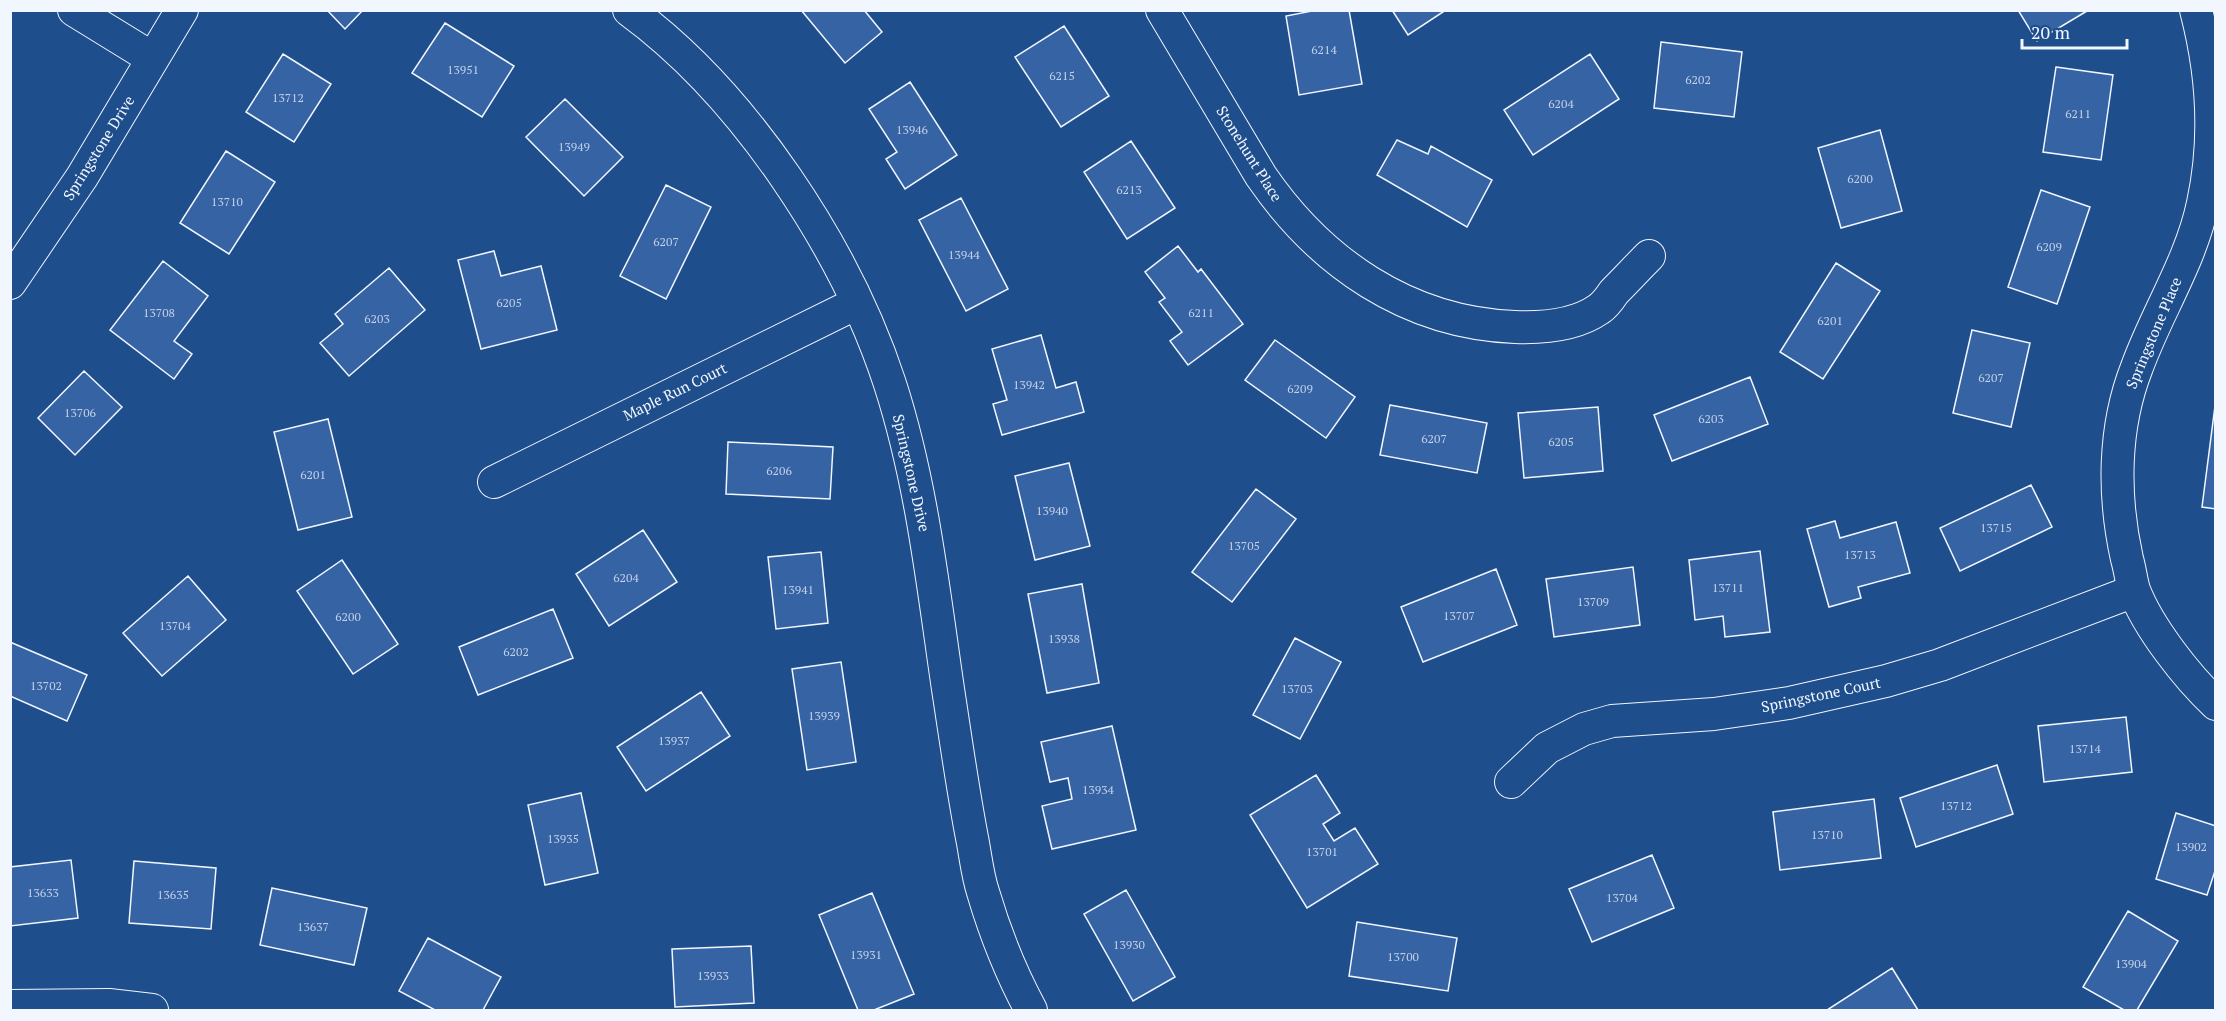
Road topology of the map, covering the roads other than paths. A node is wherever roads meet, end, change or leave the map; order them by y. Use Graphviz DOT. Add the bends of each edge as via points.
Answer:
graph roads {
  1 [pos="74,10"];
  2 [pos="182,10"];
  3 [pos="629,10"];
  4 [pos="1162,10"];
  5 [pos="2196,10"];
  6 [pos="152,58"];
  7 [pos="1649,255"];
  8 [pos="10,283"];
  9 [pos="857,303"];
  10 [pos="494,482"];
  11 [pos="2134,591"];
  12 [pos="2216,704"];
  13 [pos="1511,782"];
  14 [pos="10,1006"];
  15 [pos="152,1011"];
  16 [pos="1031,1011"];
  1 -- 6 [label="street"];
  2 -- 6 [label="street, Springstone Drive"];
  3 -- 9 [label="street, Springstone Drive" via="686,59 741,118 788,180"];
  4 -- 7 [label="street, Stonehunt Place" via="1279,203 1326,252 1383,290 1458,319 1540,328 1571,322 1599,309"];
  5 -- 11 [label="street, Springstone Place" via="2211,84 2211,161 2193,242 2136,367 2120,433 2117,476 2121,531"];
  6 -- 8 [label="street, Springstone Drive" via="88,168"];
  9 -- 10 [label="street, Maple Run Court"];
  9 -- 16 [label="street, Springstone Drive" via="890,386 920,502 982,889"];
  11 -- 12 [label="street, Springstone Place" via="2156,630 2198,687"];
  11 -- 13 [label="street, Springstone Court" via="1940,665 1886,681 1789,704 1612,722 1584,729 1547,748"];
  14 -- 15 [label="street" via="109,1005"];
}
